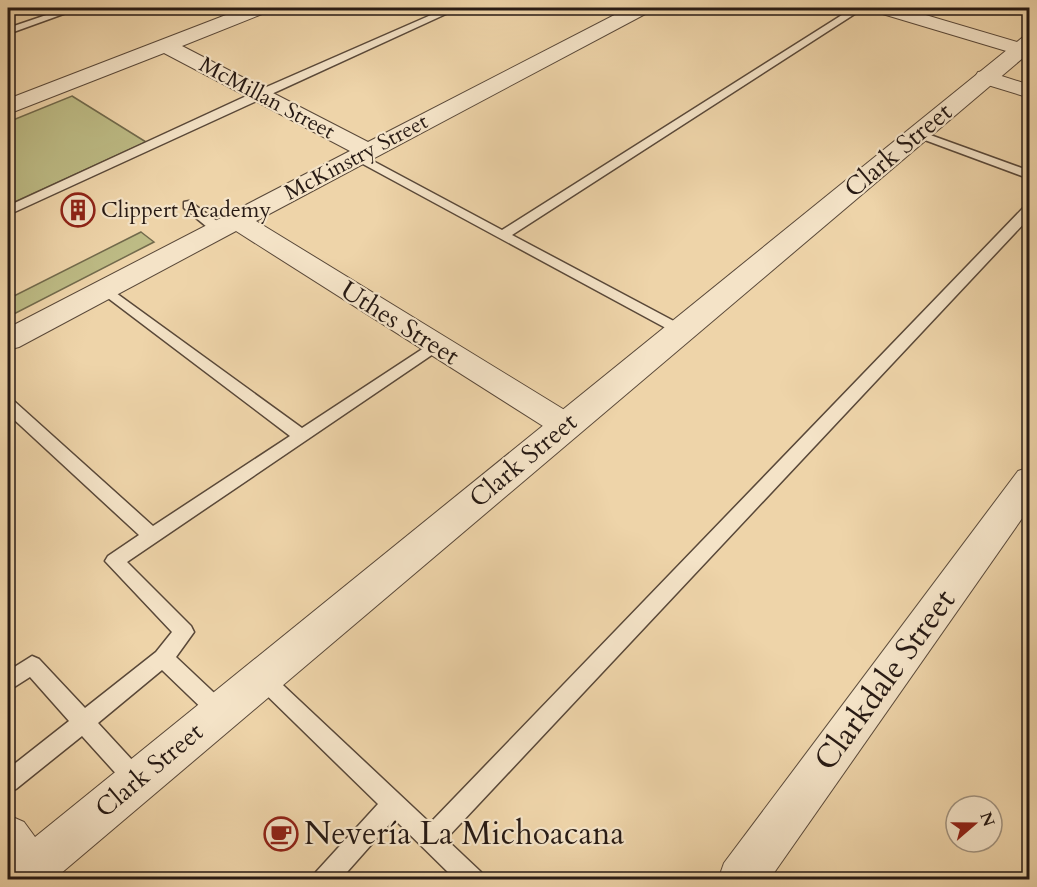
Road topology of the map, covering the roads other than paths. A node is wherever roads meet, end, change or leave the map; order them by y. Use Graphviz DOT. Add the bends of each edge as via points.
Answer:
graph roads {
  1 [pos="75,8"];
  2 [pos="260,8"];
  3 [pos="454,8"];
  4 [pos="642,8"];
  5 [pos="859,8"];
  6 [pos="897,9"];
  7 [pos="8,31"];
  8 [pos="165,45"];
  9 [pos="1025,45"];
  10 [pos="986,77"];
  11 [pos="1029,92"];
  12 [pos="259,94"];
  13 [pos="8,107"];
  14 [pos="918,134"];
  15 [pos="362,154"];
  16 [pos="1029,175"];
  17 [pos="189,205"];
  18 [pos="1029,209"];
  19 [pos="8,211"];
  20 [pos="224,222"];
  21 [pos="503,235"];
  22 [pos="105,289"];
  23 [pos="680,330"];
  24 [pos="8,340"];
  25 [pos="438,346"];
  26 [pos="8,405"];
  27 [pos="565,425"];
  28 [pos="301,436"];
  29 [pos="1029,480"];
  30 [pos="152,536"];
  31 [pos="163,658"];
  32 [pos="261,677"];
  33 [pos="8,682"];
  34 [pos="220,712"];
  35 [pos="84,722"];
  36 [pos="137,781"];
  37 [pos="8,782"];
  38 [pos="393,804"];
  39 [pos="430,839"];
  40 [pos="24,866"];
  41 [pos="324,879"];
  42 [pos="473,879"];
  43 [pos="741,879"];
  1 -- 7 [label="lane"];
  2 -- 8 [label="street"];
  3 -- 12 [label="lane"];
  4 -- 15 [label="street, McKinstry Street"];
  5 -- 21 [label="lane"];
  6 -- 9 [label="street"];
  8 -- 12 [label="street, McMillan Street"];
  8 -- 13 [label="street"];
  9 -- 10 [label="street, Clark Street"];
  10 -- 11 [label="street"];
  10 -- 14 [label="street, Clark Street"];
  12 -- 15 [label="street, McMillan Street"];
  12 -- 19 [label="lane"];
  14 -- 16 [label="lane"];
  14 -- 23 [label="street, Clark Street"];
  15 -- 20 [label="street, McKinstry Street"];
  15 -- 21 [label="lane"];
  17 -- 20 [label="lane"];
  18 -- 39 [label="lane"];
  20 -- 22 [label="street, McKinstry Street"];
  20 -- 25 [label="street, Uthes Street"];
  21 -- 23 [label="lane"];
  22 -- 24 [label="street, McKinstry Street"];
  22 -- 28 [label="lane"];
  23 -- 27 [label="street, Clark Street"];
  25 -- 27 [label="street, Uthes Street"];
  25 -- 28 [label="lane"];
  26 -- 30 [label="lane"];
  27 -- 32 [label="street, Clark Street"];
  28 -- 30 [label="lane"];
  29 -- 43 [label="street, Clarkdale Street"];
  30 -- 31 [label="lane" via="114,561 184,632"];
  31 -- 34 [label="lane"];
  31 -- 35 [label="lane"];
  32 -- 34 [label="street, Clark Street"];
  32 -- 38 [label="lane"];
  33 -- 35 [label="lane" via="32,665"];
  34 -- 36 [label="street, Clark Street"];
  35 -- 36 [label="lane"];
  35 -- 37 [label="lane"];
  36 -- 40 [label="street, Clark Street"];
  38 -- 39 [label="lane"];
  38 -- 41 [label="lane"];
  39 -- 42 [label="lane"];
}
